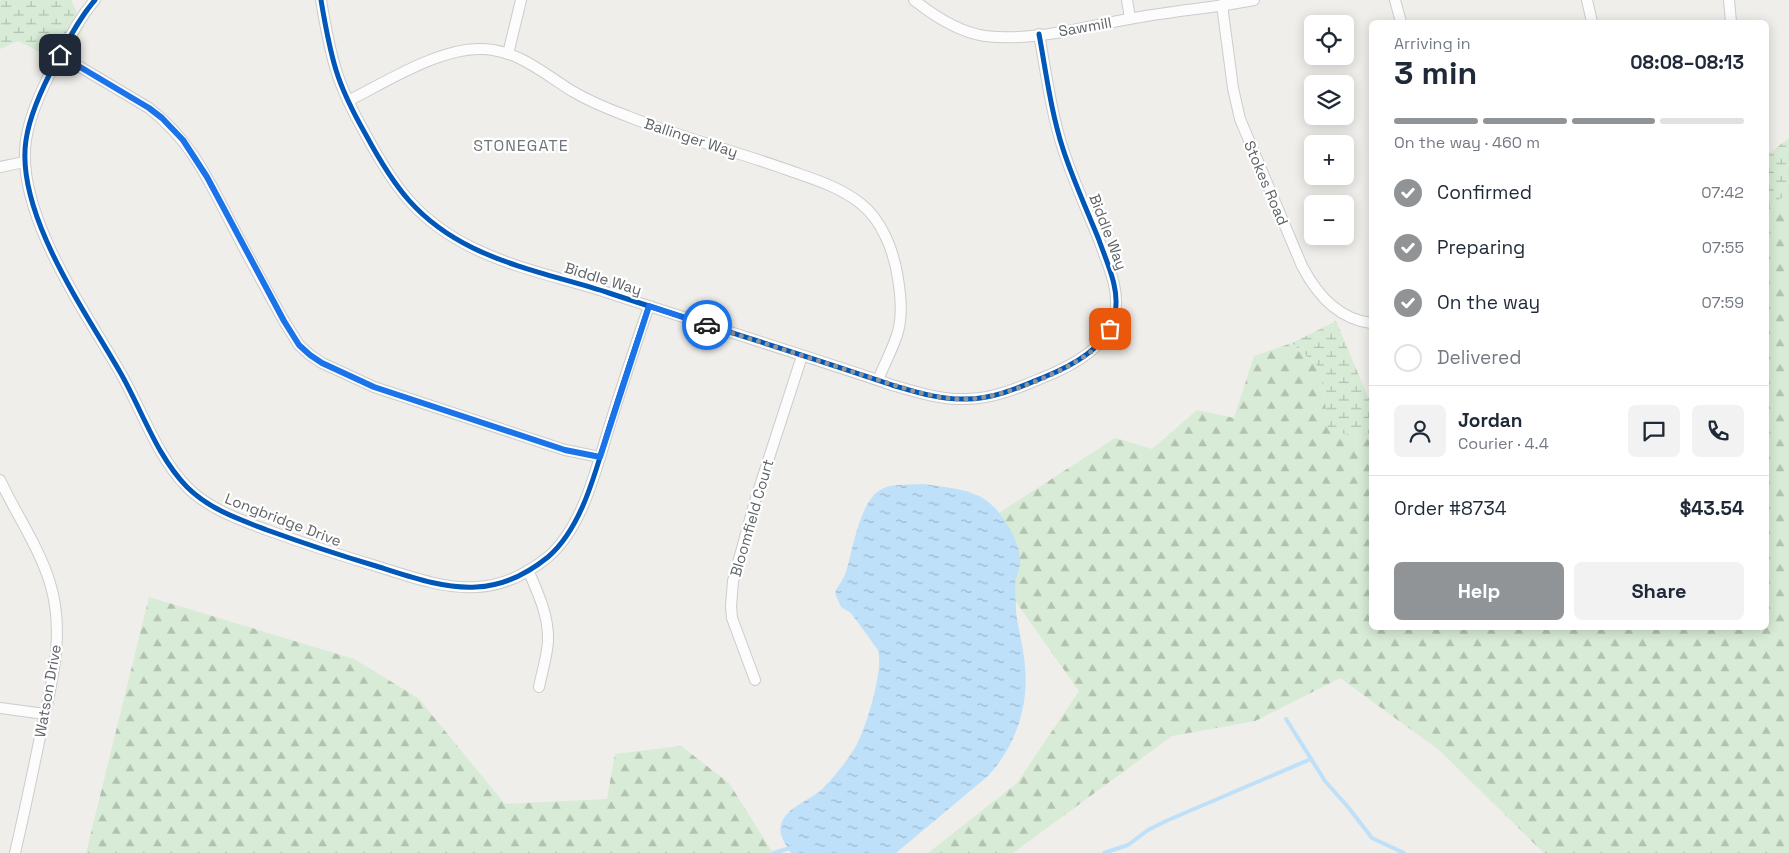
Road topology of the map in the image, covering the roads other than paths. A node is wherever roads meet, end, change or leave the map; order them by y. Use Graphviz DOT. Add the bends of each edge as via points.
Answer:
graph roads {
  1 [pos="95,0"];
  2 [pos="321,0"];
  3 [pos="521,0"];
  4 [pos="914,0"];
  5 [pos="1127,0"];
  6 [pos="1254,0"];
  7 [pos="1395,0"];
  8 [pos="1587,0"];
  9 [pos="1729,0"];
  10 [pos="1222,5"];
  11 [pos="1130,18"];
  12 [pos="1400,20"];
  13 [pos="1592,20"];
  14 [pos="1731,20"];
  15 [pos="1039,34"];
  16 [pos="508,54"];
  17 [pos="60,55"];
  18 [pos="348,101"];
  19 [pos="24,162"];
  20 [pos="0,167"];
  21 [pos="649,306"];
  22 [pos="1369,323"];
  23 [pos="802,356"];
  24 [pos="878,380"];
  25 [pos="600,457"];
  26 [pos="0,480"];
  27 [pos="4,498"];
  28 [pos="528,570"];
  29 [pos="755,680"];
  30 [pos="539,687"];
  31 [pos="0,708"];
  32 [pos="45,714"];
  33 [pos="15,853"];
  1 -- 17 [label="street, Longbridge Drive"];
  2 -- 18 [label="street, Biddle Way" via="332,56"];
  3 -- 16 [label="street"];
  4 -- 15 [label="street, Sawmill" via="948,23 983,36"];
  5 -- 11 [label="street"];
  6 -- 10 [label="street, Sawmill"];
  7 -- 12 [label="street"];
  8 -- 13 [label="street"];
  9 -- 14 [label="street"];
  10 -- 11 [label="street, Sawmill"];
  10 -- 22 [label="street, Stokes Road" via="1240,119 1302,266 1328,304 1353,319"];
  11 -- 15 [label="street, Sawmill"];
  15 -- 24 [label="street, Biddle Way" via="1058,135 1114,284 1116,314 1110,329 1102,342 1063,369 1018,388 985,397 967,399 928,395"];
  16 -- 18 [label="street, Ballinger Way" via="479,49 452,53"];
  16 -- 24 [label="street, Ballinger Way" via="533,65 593,102 644,123 827,184 861,204 891,247 900,293 897,335"];
  17 -- 19 [label="street, Longbridge Drive" via="29,124"];
  17 -- 25 [label="street" via="149,108 183,140 207,177 284,321 299,345 310,355 386,392 565,450"];
  18 -- 21 [label="street, Biddle Way" via="398,189 421,213 460,241 517,266"];
  19 -- 20 [label="street"];
  19 -- 28 [label="street, Longbridge Drive" via="36,216 68,282 131,390 166,458 201,499 232,516 284,537 410,577 476,587 508,581"];
  21 -- 23 [label="street, Biddle Way"];
  21 -- 25 [label="street, Longbridge Drive"];
  23 -- 24 [label="street, Biddle Way"];
  23 -- 29 [label="street, Bloomfield Court" via="752,510 733,581 732,618"];
  25 -- 28 [label="street, Longbridge Drive" via="583,505 569,531 550,555"];
  26 -- 27 [label="street, Watson Drive"];
  27 -- 32 [label="street, Watson Drive" via="36,551 54,599 57,652"];
  28 -- 30 [label="street" via="548,631"];
  31 -- 32 [label="street"];
  32 -- 33 [label="street, Watson Drive"];
}
